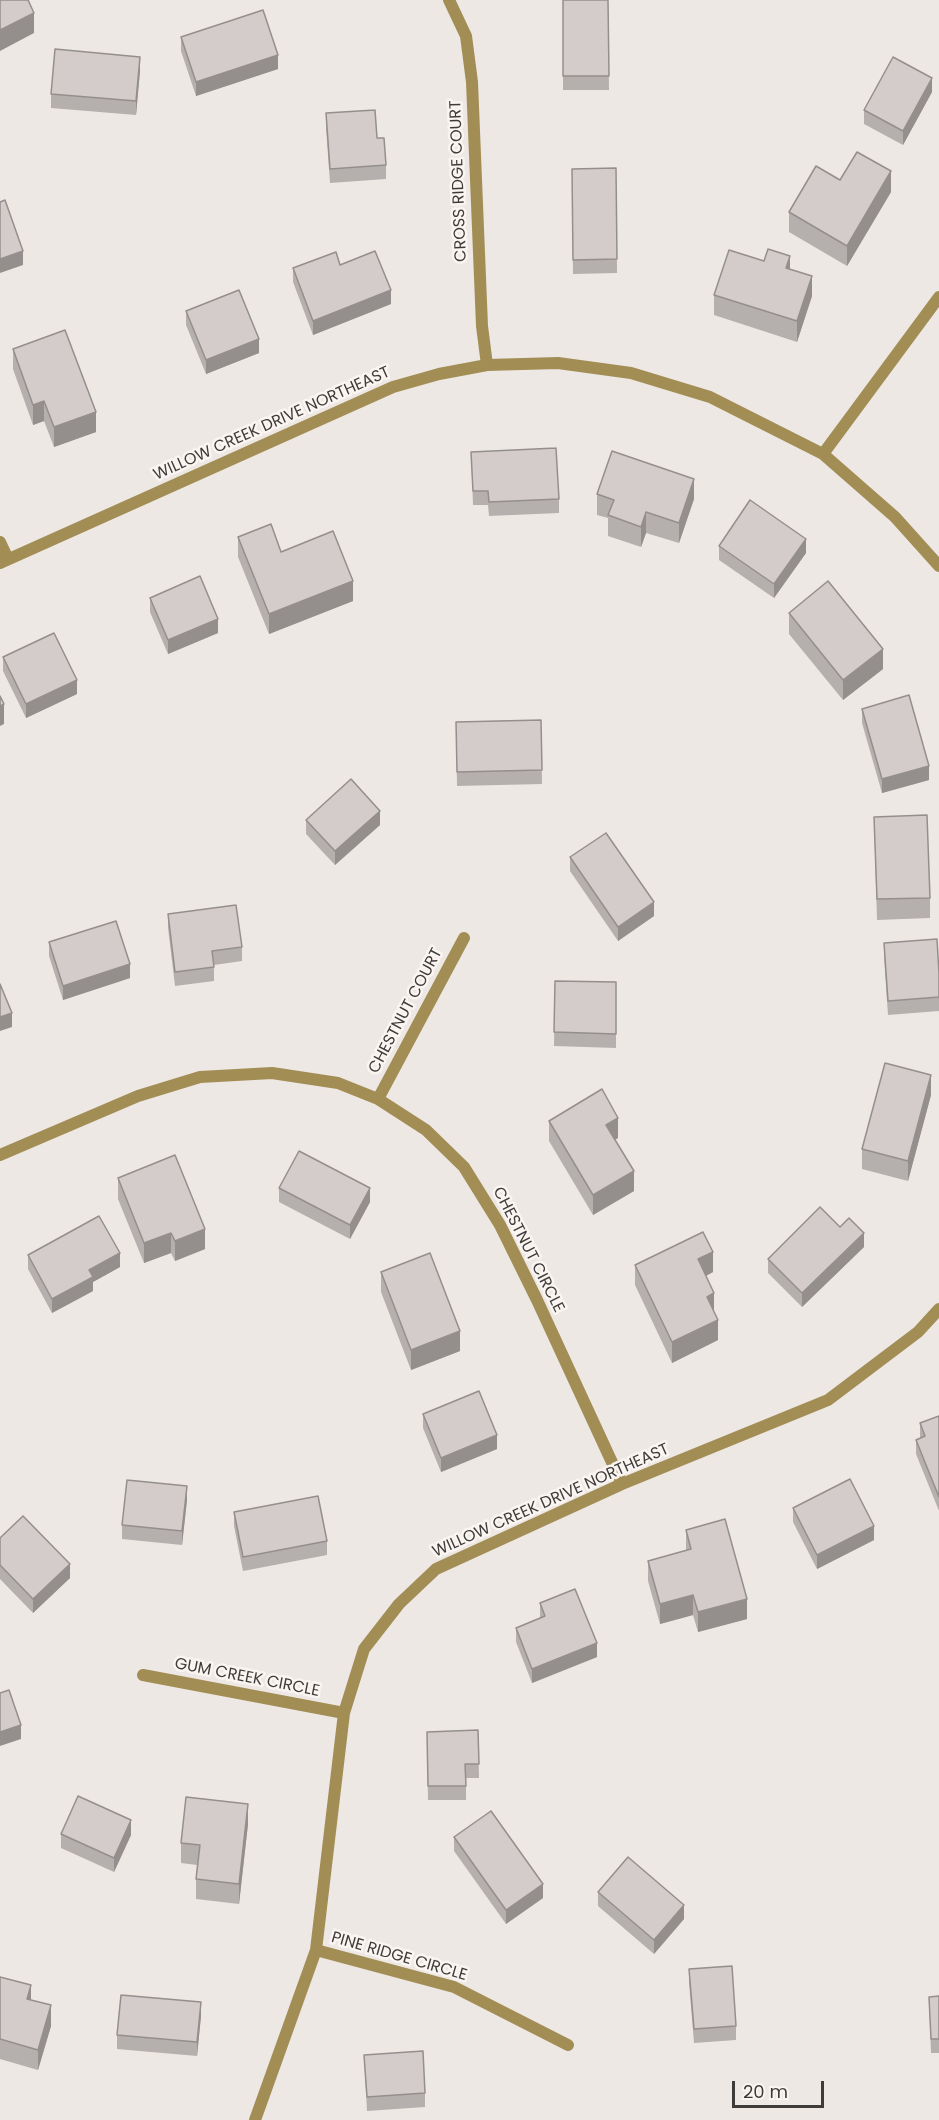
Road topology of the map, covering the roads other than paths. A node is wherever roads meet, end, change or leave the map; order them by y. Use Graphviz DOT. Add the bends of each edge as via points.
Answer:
graph roads {
  1 [pos="449,0"];
  2 [pos="939,297"];
  3 [pos="487,365"];
  4 [pos="822,454"];
  5 [pos="0,542"];
  6 [pos="4,561"];
  7 [pos="939,566"];
  8 [pos="464,938"];
  9 [pos="378,1099"];
  10 [pos="0,1155"];
  11 [pos="939,1309"];
  12 [pos="622,1484"];
  13 [pos="143,1675"];
  14 [pos="344,1713"];
  15 [pos="316,1950"];
  16 [pos="568,2045"];
  17 [pos="255,2120"];
  1 -- 3 [label="street, CROSS RIDGE COURT" via="466,36 472,82"];
  2 -- 4 [label="street"];
  3 -- 4 [label="street, WILLOW CREEK DRIVE NORTHEAST" via="558,363 631,373 710,397"];
  3 -- 6 [label="street, WILLOW CREEK DRIVE NORTHEAST" via="393,387"];
  4 -- 7 [label="street, WILLOW CREEK DRIVE NORTHEAST" via="895,517"];
  5 -- 6 [label="street"];
  8 -- 9 [label="street, CHESTNUT COURT"];
  9 -- 10 [label="street, CHESTNUT CIRCLE" via="338,1083 272,1073 200,1077 138,1096"];
  9 -- 12 [label="street, CHESTNUT CIRCLE" via="426,1130 464,1167 500,1224"];
  11 -- 12 [label="street, WILLOW CREEK DRIVE NORTHEAST" via="918,1332 828,1400"];
  12 -- 14 [label="street, WILLOW CREEK DRIVE NORTHEAST" via="436,1569 399,1604 364,1649"];
  13 -- 14 [label="street, GUM CREEK CIRCLE"];
  14 -- 15 [label="street, WILLOW CREEK DRIVE NORTHEAST"];
  15 -- 16 [label="street, PINE RIDGE CIRCLE" via="454,1987"];
  15 -- 17 [label="street, WILLOW CREEK DRIVE NORTHEAST"];
}
